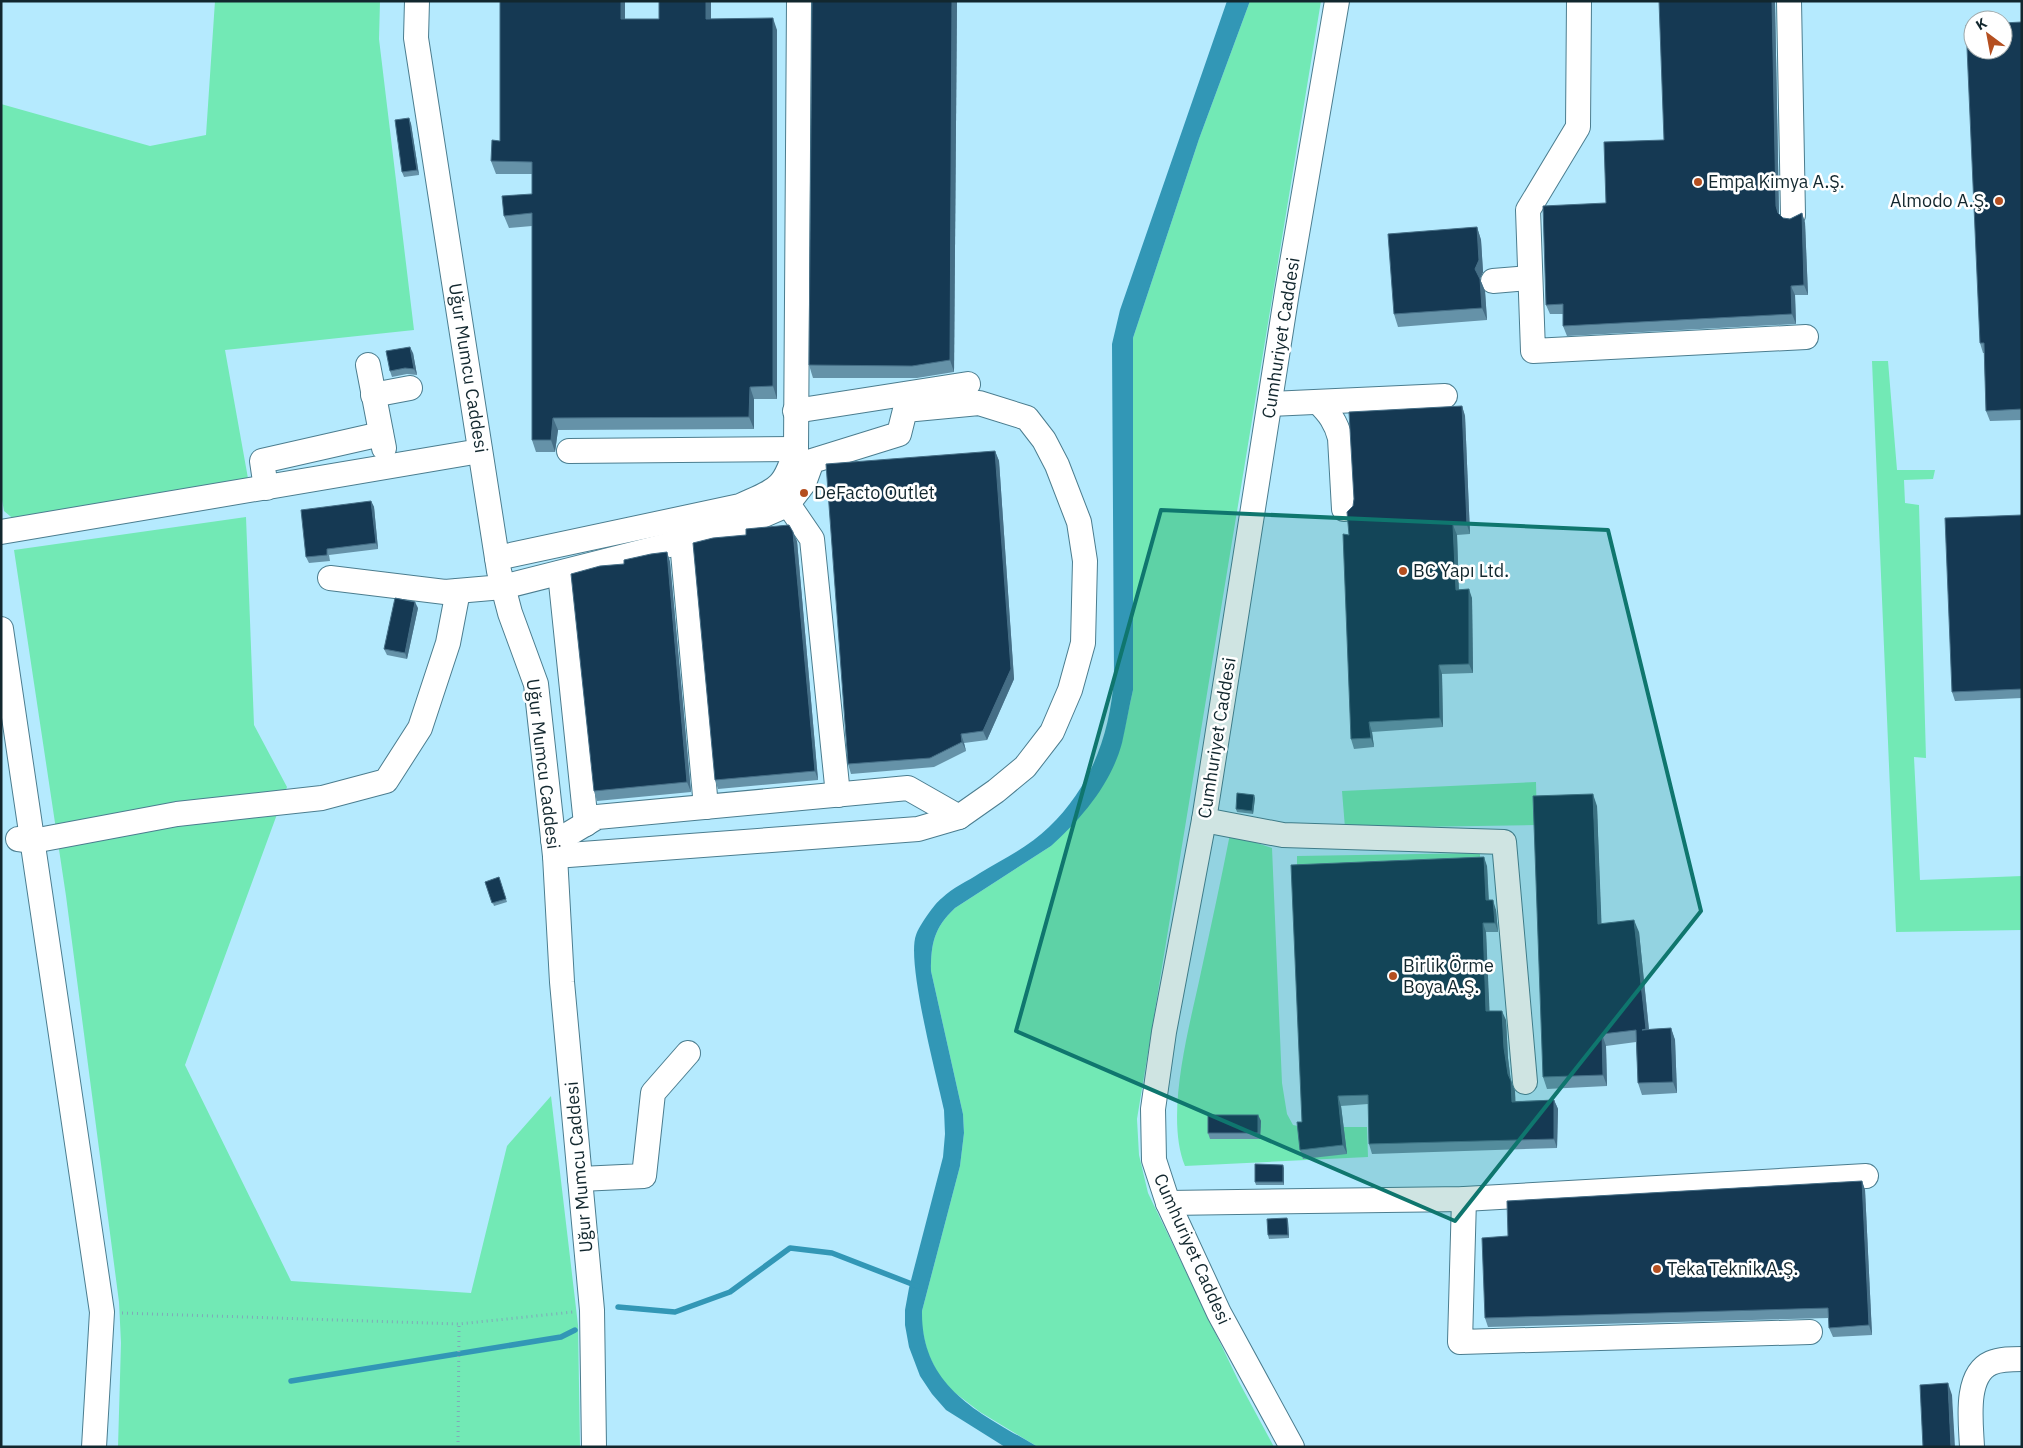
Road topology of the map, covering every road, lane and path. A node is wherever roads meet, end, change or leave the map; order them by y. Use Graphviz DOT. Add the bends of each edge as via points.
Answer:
graph roads {
  1 [pos="417,1"];
  2 [pos="799,1"];
  3 [pos="1337,1"];
  4 [pos="1579,1"];
  5 [pos="1789,1"];
  6 [pos="1793,215"];
  7 [pos="1530,278"];
  8 [pos="1493,281"];
  9 [pos="1806,337"];
  10 [pos="368,365"];
  11 [pos="968,384"];
  12 [pos="410,388"];
  13 [pos="373,395"];
  14 [pos="1445,396"];
  15 [pos="1318,402"];
  16 [pos="1270,404"];
  17 [pos="795,411"];
  18 [pos="381,434"];
  19 [pos="796,449"];
  20 [pos="480,451"];
  21 [pos="569,451"];
  22 [pos="387,467"];
  23 [pos="266,488"];
  24 [pos="788,504"];
  25 [pos="1344,509"];
  26 [pos="1,532"];
  27 [pos="682,542"];
  28 [pos="497,558"];
  29 [pos="560,573"];
  30 [pos="330,578"];
  31 [pos="504,588"];
  32 [pos="458,591"];
  33 [pos="1,628"];
  34 [pos="838,794"];
  35 [pos="706,807"];
  36 [pos="959,817"];
  37 [pos="1204,820"];
  38 [pos="586,824"];
  39 [pos="25,840"];
  40 [pos="554,848"];
  41 [pos="688,1053"];
  42 [pos="1525,1082"];
  43 [pos="1866,1176"];
  44 [pos="580,1179"];
  45 [pos="1464,1198"];
  46 [pos="1168,1203"];
  47 [pos="592,1310"];
  48 [pos="102,1312"];
  49 [pos="459,1324"];
  50 [pos="1810,1332"];
  51 [pos="2022,1359"];
  52 [pos="94,1447"];
  53 [pos="458,1447"];
  54 [pos="594,1447"];
  55 [pos="1292,1447"];
  56 [pos="1972,1447"];
  1 -- 20 [label="street, Uğur Mumcu Caddesi" via="416,38"];
  2 -- 17 [label="street"];
  3 -- 16 [label="street, Cumhuriyet Caddesi"];
  4 -- 7 [label="street" via="1578,127 1528,210"];
  5 -- 6 [label="street"];
  7 -- 8 [label="street"];
  7 -- 9 [label="street" via="1533,351"];
  10 -- 13 [label="street"];
  11 -- 17 [label="street"];
  12 -- 13 [label="street"];
  13 -- 18 [label="street"];
  14 -- 15 [label="street"];
  15 -- 16 [label="street"];
  15 -- 25 [label="street" via="1330,414 1340,438"];
  16 -- 37 [label="street, Cumhuriyet Caddesi"];
  17 -- 19 [label="street"];
  18 -- 22 [label="street"];
  18 -- 23 [label="street" via="262,461"];
  19 -- 21 [label="street"];
  19 -- 28 [label="street" via="788,474 775,490 740,506"];
  20 -- 22 [label="street"];
  20 -- 28 [label="street, Uğur Mumcu Caddesi"];
  22 -- 23 [label="street"];
  23 -- 26 [label="street"];
  24 -- 27 [label="street" via="732,529"];
  24 -- 34 [label="street" via="812,539"];
  24 -- 36 [label="street" via="804,483 812,461 899,434 904,410 979,403 1027,418 1044,440 1079,522 1085,561 1083,643 1070,690 1052,732 1025,767"];
  27 -- 29 [label="street"];
  27 -- 35 [label="street"];
  28 -- 31 [label="street, Uğur Mumcu Caddesi"];
  29 -- 31 [label="street"];
  29 -- 38 [label="street"];
  30 -- 32 [label="street"];
  31 -- 32 [label="street"];
  31 -- 40 [label="street, Uğur Mumcu Caddesi" via="536,684"];
  32 -- 39 [label="street" via="448,643 420,728 386,781 322,798 177,814"];
  33 -- 39 [label="street"];
  34 -- 35 [label="street"];
  34 -- 36 [label="street" via="908,788"];
  35 -- 38 [label="street" via="597,817"];
  36 -- 40 [label="street" via="918,829"];
  37 -- 42 [label="street" via="1300,836 1504,842"];
  37 -- 46 [label="street, Cumhuriyet Caddesi" via="1164,1032 1153,1109 1154,1160"];
  38 -- 40 [label="street" via="567,835"];
  39 -- 48 [label="street"];
  40 -- 44 [label="street, Uğur Mumcu Caddesi" via="562,982"];
  41 -- 44 [label="street" via="653,1093 644,1176"];
  43 -- 45 [label="street"];
  44 -- 47 [label="street, Uğur Mumcu Caddesi"];
  45 -- 46 [label="street"];
  45 -- 50 [label="street" via="1460,1342"];
  46 -- 55 [label="street, Cumhuriyet Caddesi" via="1219,1313"];
  47 -- 49 [label="path"];
  47 -- 54 [label="street, Uğur Mumcu Caddesi"];
  48 -- 49 [label="path"];
  48 -- 52 [label="street"];
  49 -- 53 [label="path"];
  51 -- 56 [label="street" via="1991,1363 1982,1368 1975,1380 1970,1405"];
}
